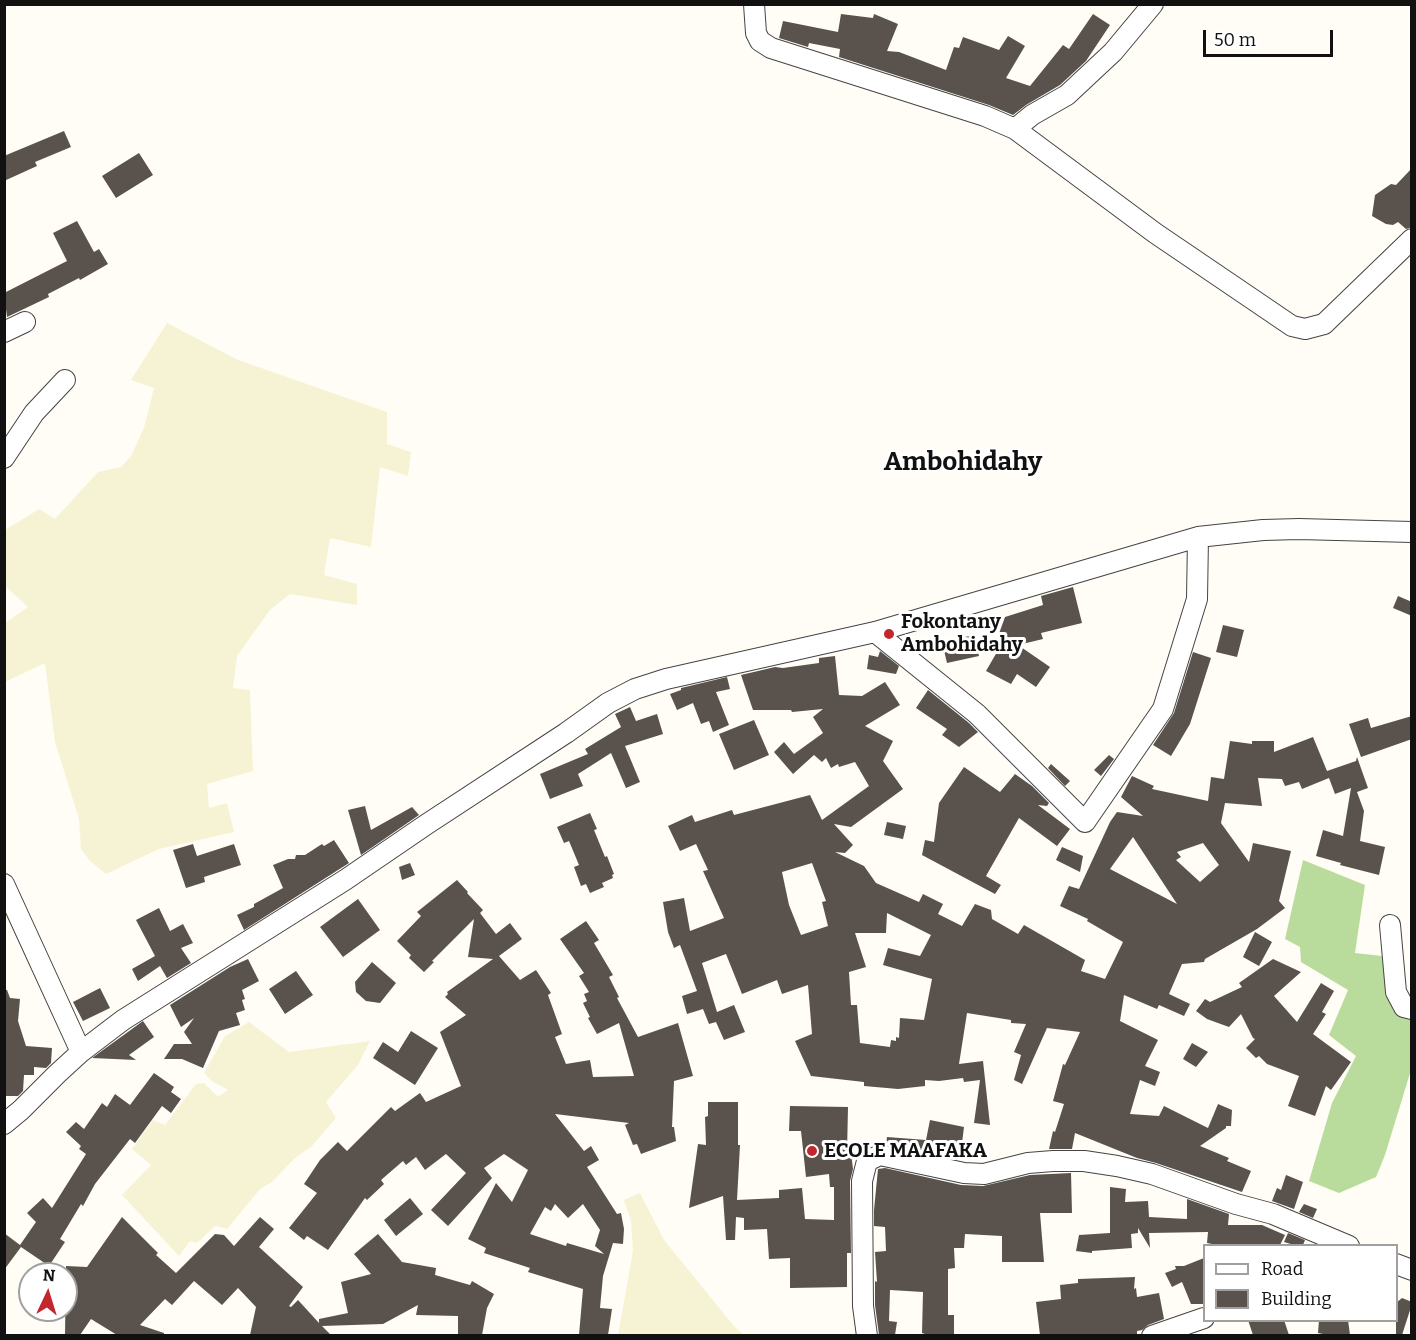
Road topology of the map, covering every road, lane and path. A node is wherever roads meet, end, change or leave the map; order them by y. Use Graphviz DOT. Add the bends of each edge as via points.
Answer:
graph roads {
  1 [pos="754,4"];
  2 [pos="1153,4"];
  3 [pos="1015,129"];
  4 [pos="1412,239"];
  5 [pos="25,322"];
  6 [pos="4,332"];
  7 [pos="65,380"];
  8 [pos="4,458"];
  9 [pos="1412,532"];
  10 [pos="1198,537"];
  11 [pos="875,632"];
  12 [pos="4,884"];
  13 [pos="1390,925"];
  14 [pos="1412,1009"];
  15 [pos="81,1052"];
  16 [pos="4,1124"];
  17 [pos="1347,1244"];
  18 [pos="1203,1318"];
  19 [pos="867,1335"];
  20 [pos="1152,1335"];
  1 -- 3 [label="street" via="756,33 771,48"];
  2 -- 3 [label="street" via="1113,52 1067,95"];
  3 -- 4 [label="street" via="1155,233 1292,326 1305,329 1324,324"];
  5 -- 6 [label="street"];
  7 -- 8 [label="street" via="34,413"];
  9 -- 10 [label="street" via="1299,529"];
  10 -- 11 [label="street"];
  10 -- 11 [label="street" via="1197,599 1163,709 1086,822 977,714"];
  11 -- 15 [label="street" via="666,679 608,703 345,880 123,1020"];
  12 -- 15 [label="street"];
  13 -- 14 [label="street" via="1396,992 1404,1007"];
  15 -- 16 [label="street"];
  17 -- 19 [label="street" via="1273,1214 1117,1166 1053,1161 984,1174 880,1155 867,1161 862,1181 863,1306"];
  18 -- 20 [label="street"];
}
